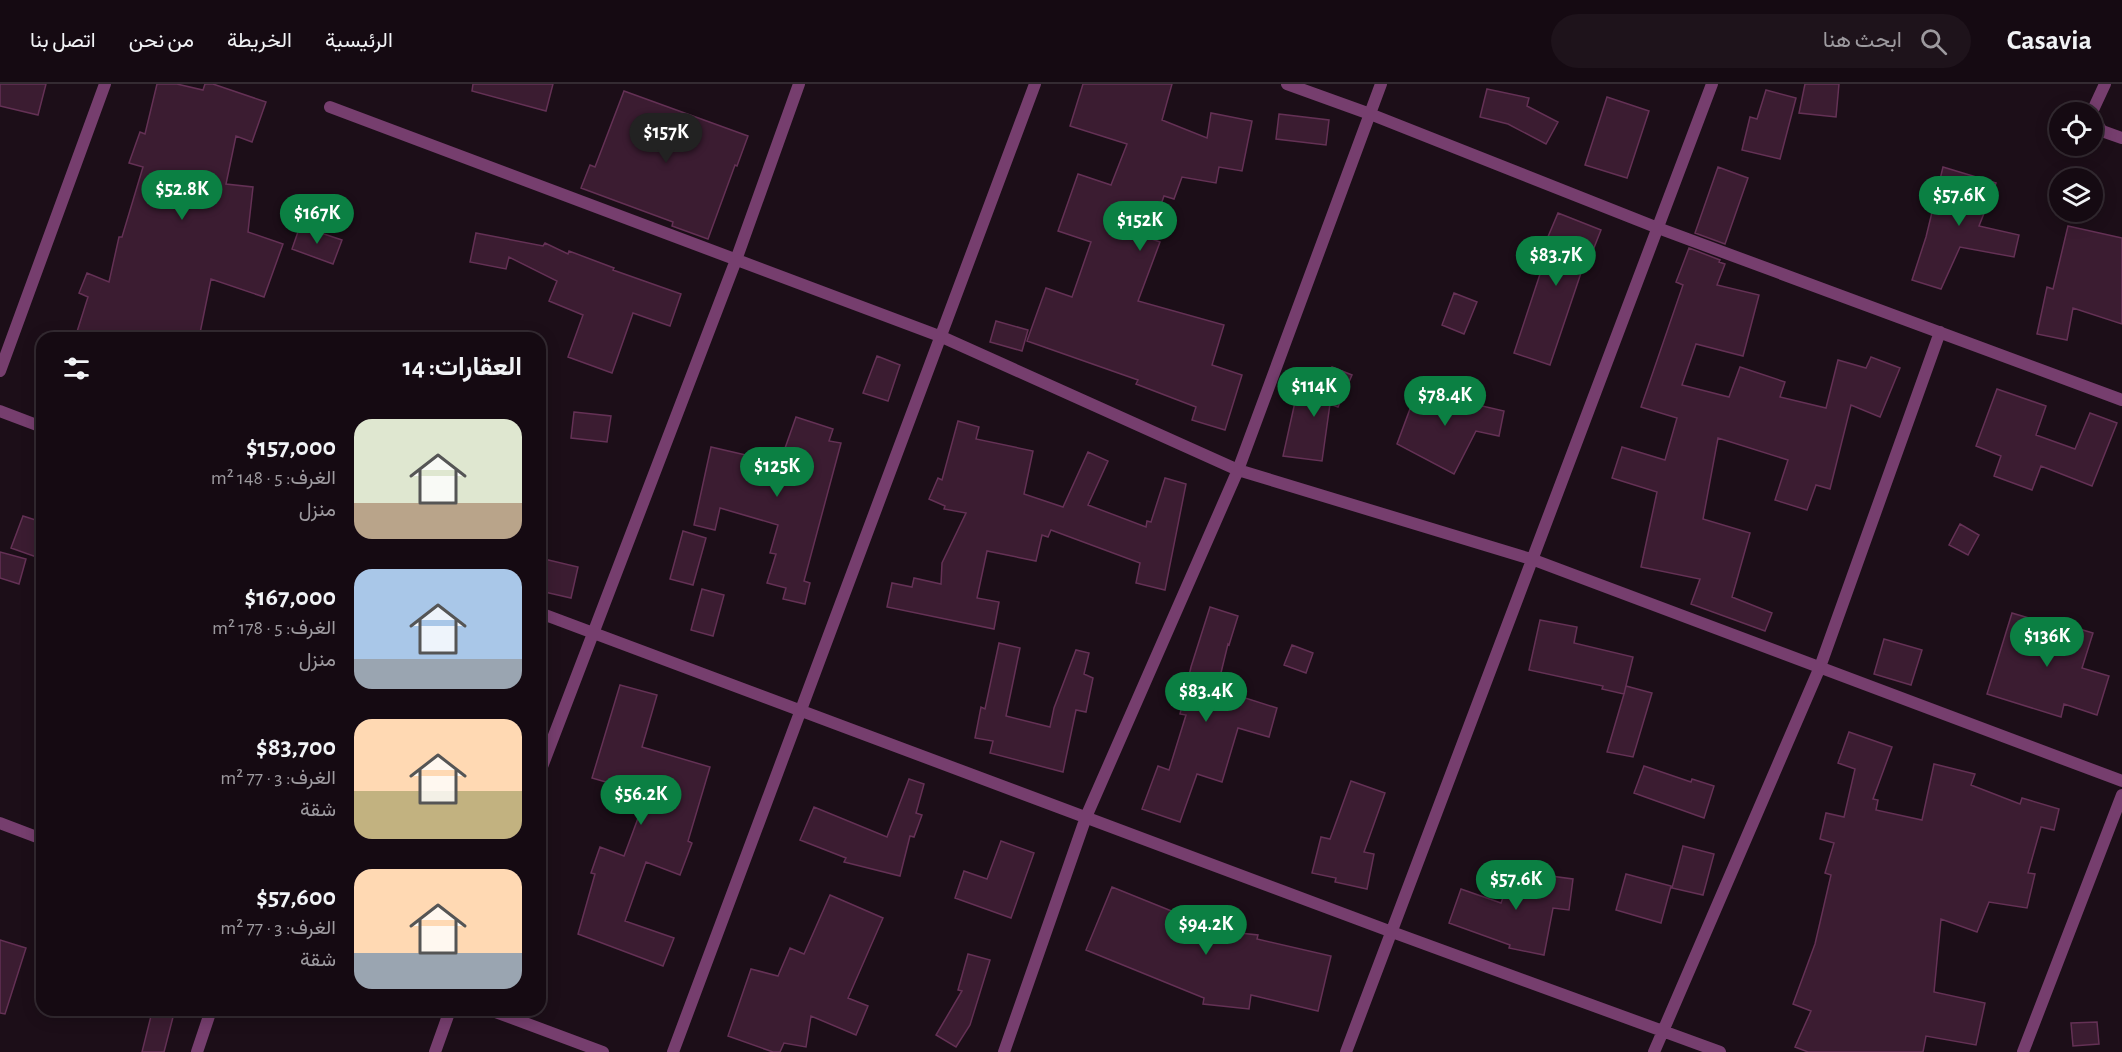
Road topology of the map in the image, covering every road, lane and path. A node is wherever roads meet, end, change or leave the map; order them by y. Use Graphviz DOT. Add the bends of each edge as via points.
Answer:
graph roads {
  1 [pos="105,84"];
  2 [pos="799,84"];
  3 [pos="1035,84"];
  4 [pos="1287,84"];
  5 [pos="1381,84"];
  6 [pos="1712,84"];
  7 [pos="2105,84"];
  8 [pos="2097,102"];
  9 [pos="330,107"];
  10 [pos="1370,114"];
  11 [pos="2103,131"];
  12 [pos="2122,138"];
  13 [pos="1658,228"];
  14 [pos="736,260"];
  15 [pos="1940,332"];
  16 [pos="942,337"];
  17 [pos="0,371"];
  18 [pos="2122,400"];
  19 [pos="0,411"];
  20 [pos="36,425"];
  21 [pos="1238,470"];
  22 [pos="1534,560"];
  23 [pos="546,615"];
  24 [pos="593,633"];
  25 [pos="1820,667"];
  26 [pos="800,710"];
  27 [pos="546,756"];
  28 [pos="2122,781"];
  29 [pos="2122,795"];
  30 [pos="1086,817"];
  31 [pos="0,823"];
  32 [pos="36,837"];
  33 [pos="1392,932"];
  34 [pos="210,1016"];
  35 [pos="448,1016"];
  36 [pos="506,1016"];
  37 [pos="1662,1030"];
  38 [pos="197,1052"];
  39 [pos="435,1052"];
  40 [pos="603,1052"];
  41 [pos="673,1052"];
  42 [pos="1004,1052"];
  43 [pos="1346,1052"];
  44 [pos="1654,1052"];
  45 [pos="1720,1052"];
  46 [pos="2024,1052"];
  1 -- 17 [label="street"];
  2 -- 14 [label="street"];
  3 -- 16 [label="street"];
  4 -- 10 [label="street"];
  5 -- 10 [label="street"];
  6 -- 13 [label="street"];
  7 -- 8 [label="street"];
  9 -- 14 [label="street"];
  10 -- 13 [label="street"];
  10 -- 21 [label="street"];
  11 -- 12 [label="street"];
  13 -- 15 [label="street"];
  13 -- 22 [label="street"];
  14 -- 16 [label="street"];
  14 -- 24 [label="street"];
  15 -- 18 [label="street"];
  15 -- 25 [label="street"];
  16 -- 21 [label="street"];
  16 -- 26 [label="street"];
  19 -- 20 [label="street"];
  21 -- 22 [label="street"];
  21 -- 30 [label="street"];
  22 -- 25 [label="street"];
  22 -- 33 [label="street"];
  23 -- 24 [label="street"];
  24 -- 26 [label="street"];
  24 -- 27 [label="street"];
  25 -- 28 [label="street"];
  25 -- 37 [label="street"];
  26 -- 30 [label="street"];
  26 -- 41 [label="street"];
  29 -- 46 [label="street"];
  30 -- 33 [label="street"];
  30 -- 42 [label="street"];
  31 -- 32 [label="street"];
  33 -- 37 [label="street"];
  33 -- 43 [label="street"];
  34 -- 38 [label="street"];
  35 -- 39 [label="street"];
  36 -- 40 [label="street"];
  37 -- 44 [label="street"];
  37 -- 45 [label="street"];
}
